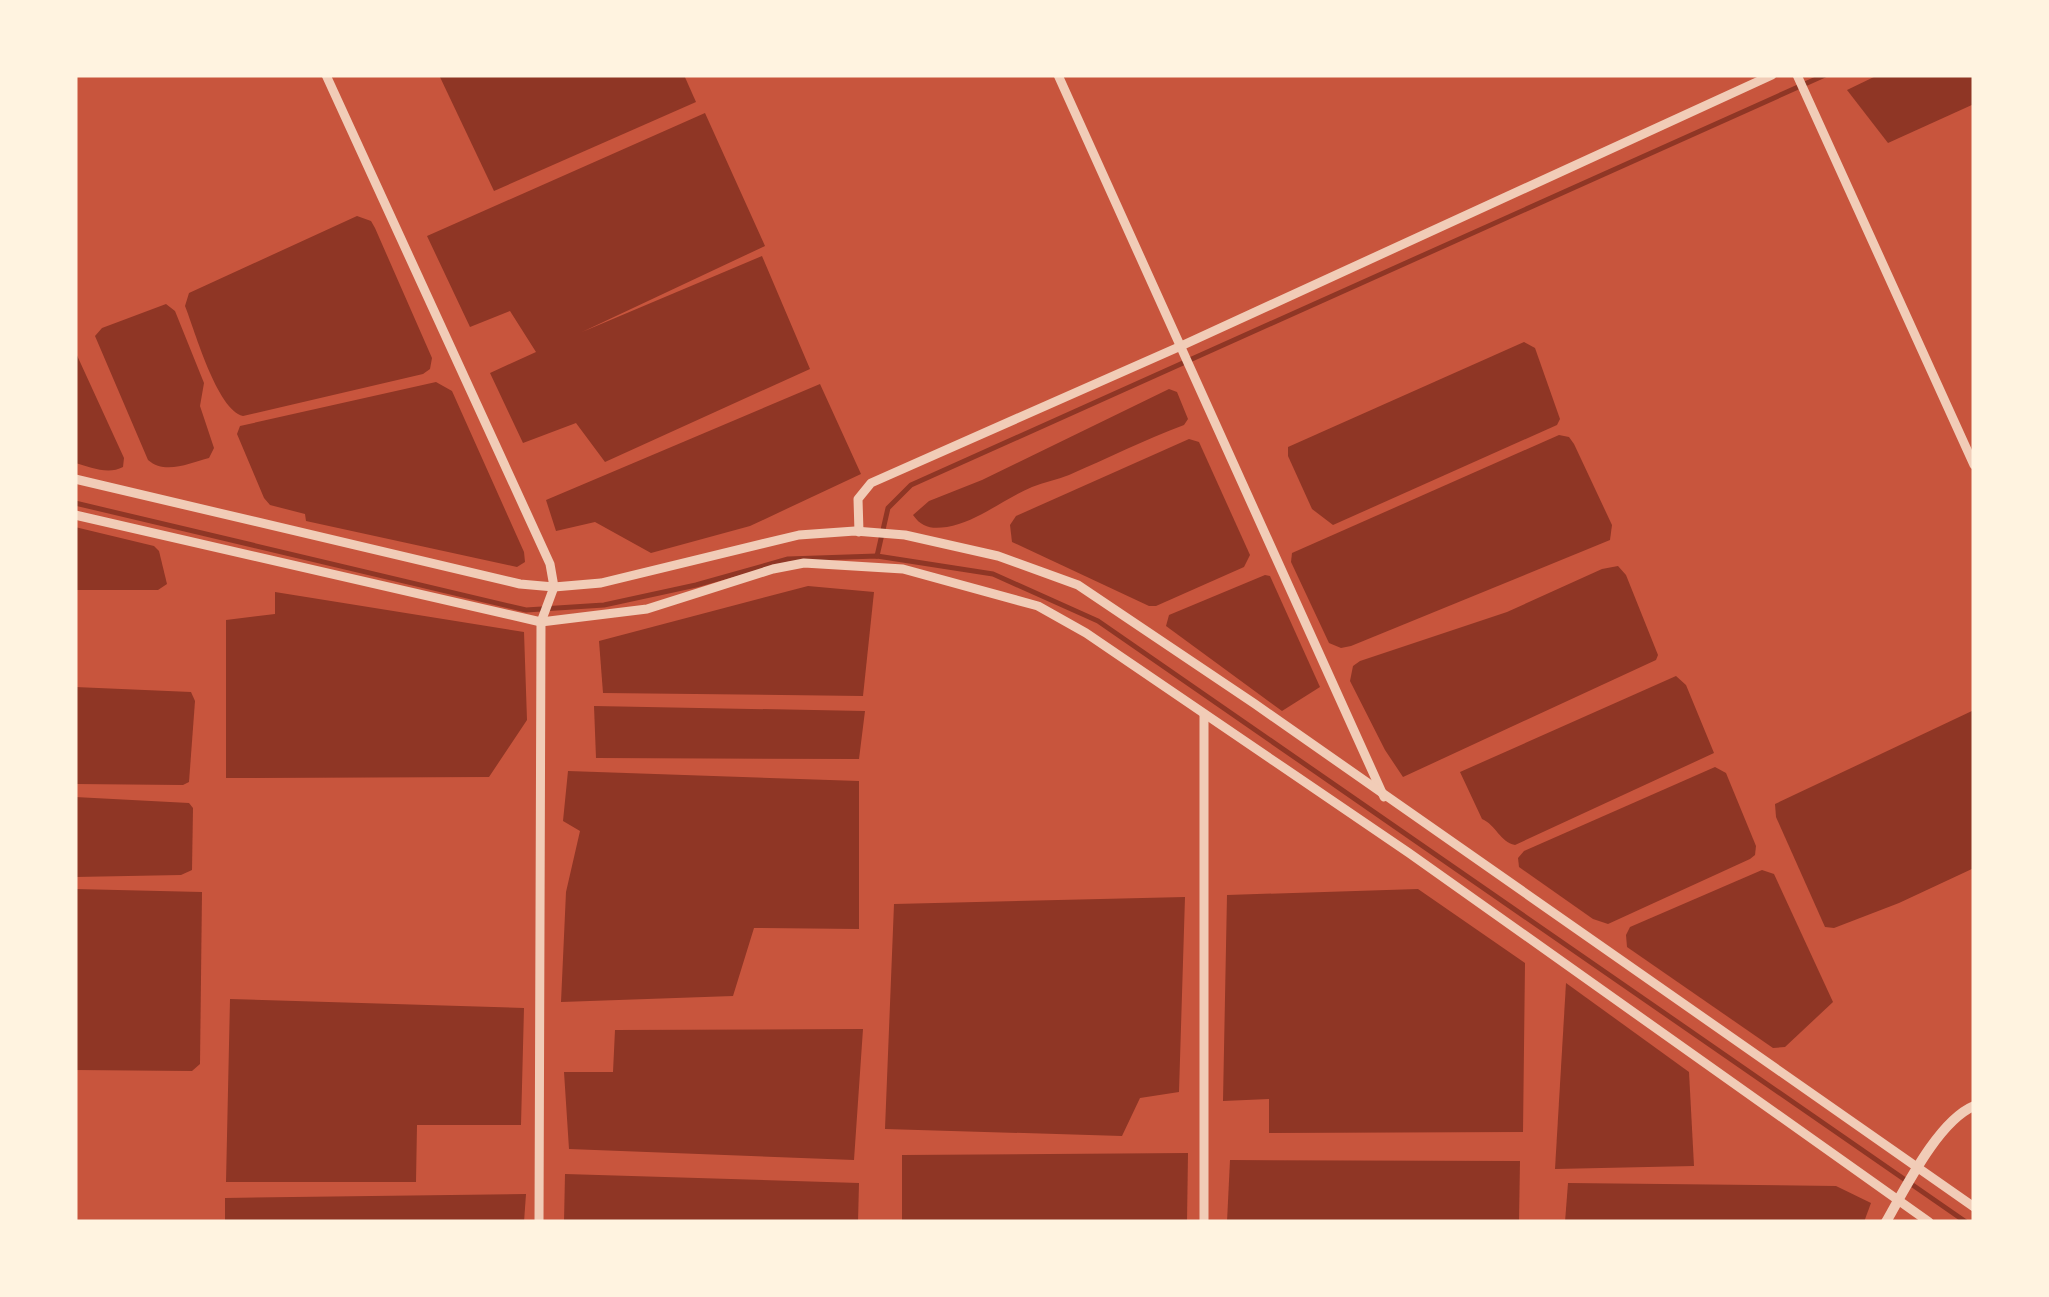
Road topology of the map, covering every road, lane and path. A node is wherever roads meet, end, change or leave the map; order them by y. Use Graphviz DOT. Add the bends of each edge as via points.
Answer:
graph roads {
  1 [pos="326,75"];
  2 [pos="1058,75"];
  3 [pos="1772,75"];
  4 [pos="1797,75"];
  5 [pos="1181,346"];
  6 [pos="1974,465"];
  7 [pos="75,479"];
  8 [pos="75,515"];
  9 [pos="860,532"];
  10 [pos="554,587"];
  11 [pos="541,622"];
  12 [pos="1204,716"];
  13 [pos="1384,797"];
  14 [pos="1974,1106"];
  15 [pos="1919,1166"];
  16 [pos="1898,1200"];
  17 [pos="1974,1208"];
  18 [pos="539,1222"];
  19 [pos="1204,1222"];
  20 [pos="1886,1222"];
  21 [pos="1930,1222"];
  1 -- 10 [label="street" via="550,564"];
  2 -- 5 [label="street"];
  3 -- 5 [label="street"];
  4 -- 6 [label="street"];
  5 -- 9 [label="street" via="871,483 858,499"];
  5 -- 13 [label="street"];
  7 -- 10 [label="street"];
  8 -- 11 [label="street"];
  9 -- 10 [label="street" via="799,535 601,584"];
  9 -- 13 [label="street" via="998,556 1078,585"];
  10 -- 11 [label="street"];
  11 -- 12 [label="street" via="646,608 804,564 902,569 1038,606"];
  11 -- 18 [label="street"];
  12 -- 16 [label="street"];
  12 -- 19 [label="street"];
  13 -- 15 [label="street"];
  14 -- 15 [label="street"];
  15 -- 16 [label="street"];
  15 -- 17 [label="street"];
  16 -- 20 [label="street"];
  16 -- 21 [label="street"];
}
